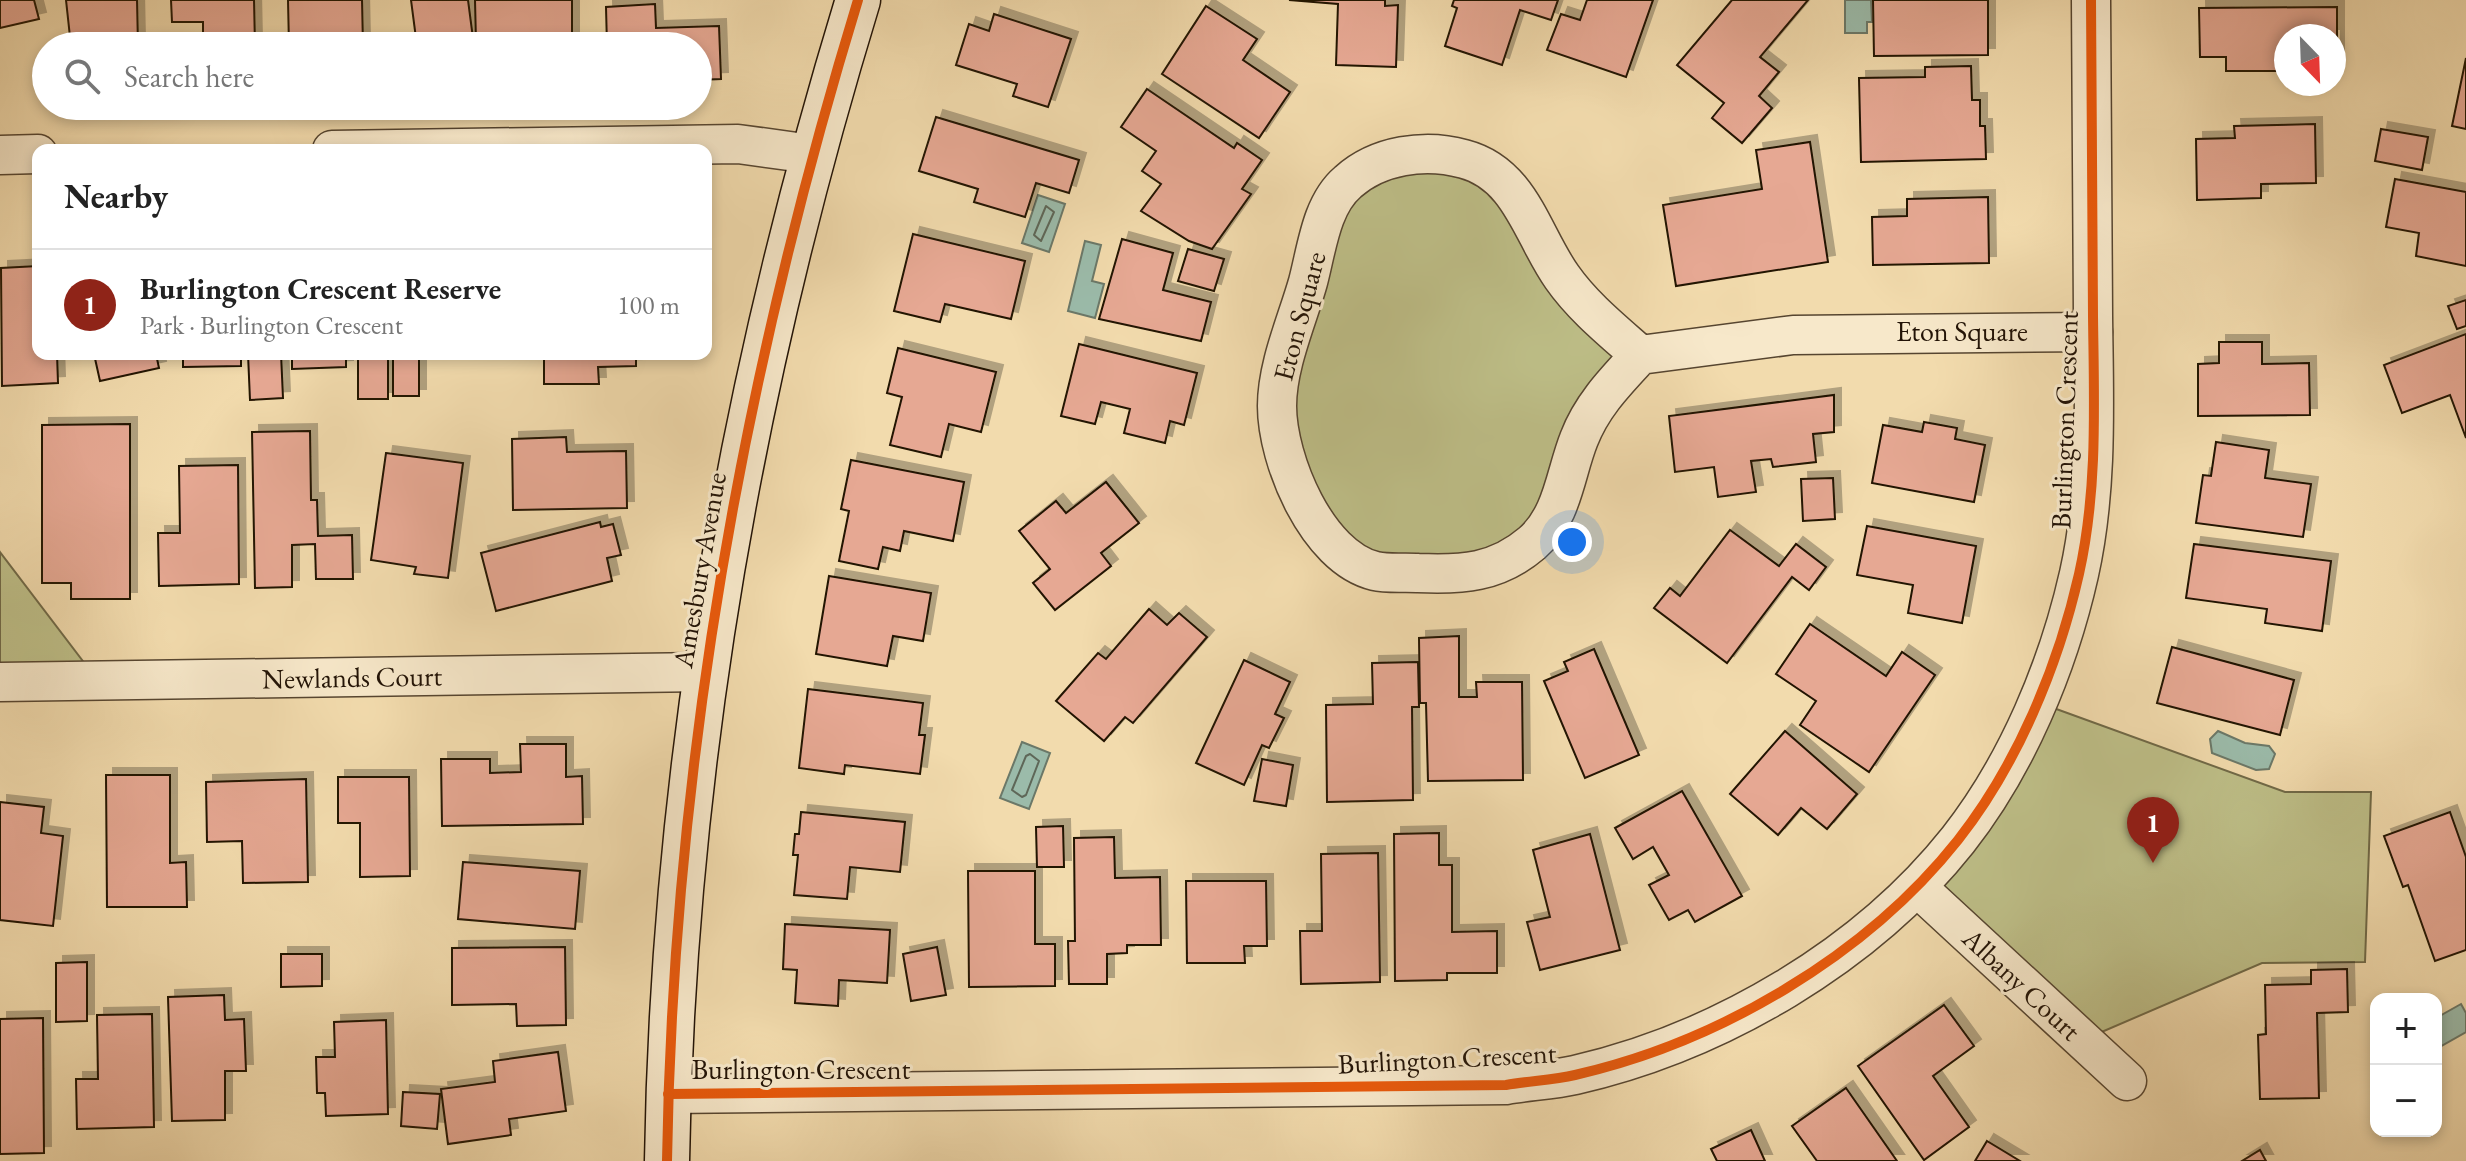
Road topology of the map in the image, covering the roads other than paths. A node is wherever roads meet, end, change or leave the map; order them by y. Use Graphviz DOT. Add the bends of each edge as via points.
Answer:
graph roads {
  1 [pos="858,0"];
  2 [pos="2091,0"];
  3 [pos="712,144"];
  4 [pos="32,154"];
  5 [pos="811,154"];
  6 [pos="0,155"];
  7 [pos="2093,332"];
  8 [pos="1640,355"];
  9 [pos="705,672"];
  10 [pos="0,682"];
  11 [pos="1917,887"];
  12 [pos="2127,1081"];
  13 [pos="668,1094"];
  14 [pos="667,1161"];
  1 -- 5 [label="street, Amesbury Avenue"];
  2 -- 7 [label="street, Burlington Crescent"];
  3 -- 5 [label="street"];
  4 -- 6 [label="street"];
  5 -- 9 [label="street, Amesbury Avenue" via="744,451"];
  7 -- 8 [label="street, Eton Square" via="1793,335"];
  7 -- 11 [label="street, Burlington Crescent" via="2091,492 2079,573 2058,649 1996,782 1959,839"];
  8 -- 8 [label="street, Eton Square" via="1590,415 1551,521 1534,542 1490,569 1455,574 1375,571 1351,560 1333,543 1302,502 1279,424 1280,382 1331,201 1367,166 1422,155 1482,165 1518,198 1562,277"];
  9 -- 10 [label="street, Newlands Court"];
  9 -- 13 [label="street, Amesbury Avenue" via="677,929"];
  11 -- 12 [label="street, Albany Court"];
  11 -- 13 [label="street, Burlington Crescent" via="1845,949 1782,989 1718,1024 1575,1075 1438,1087"];
  13 -- 14 [label="street, Amesbury Avenue"];
}
